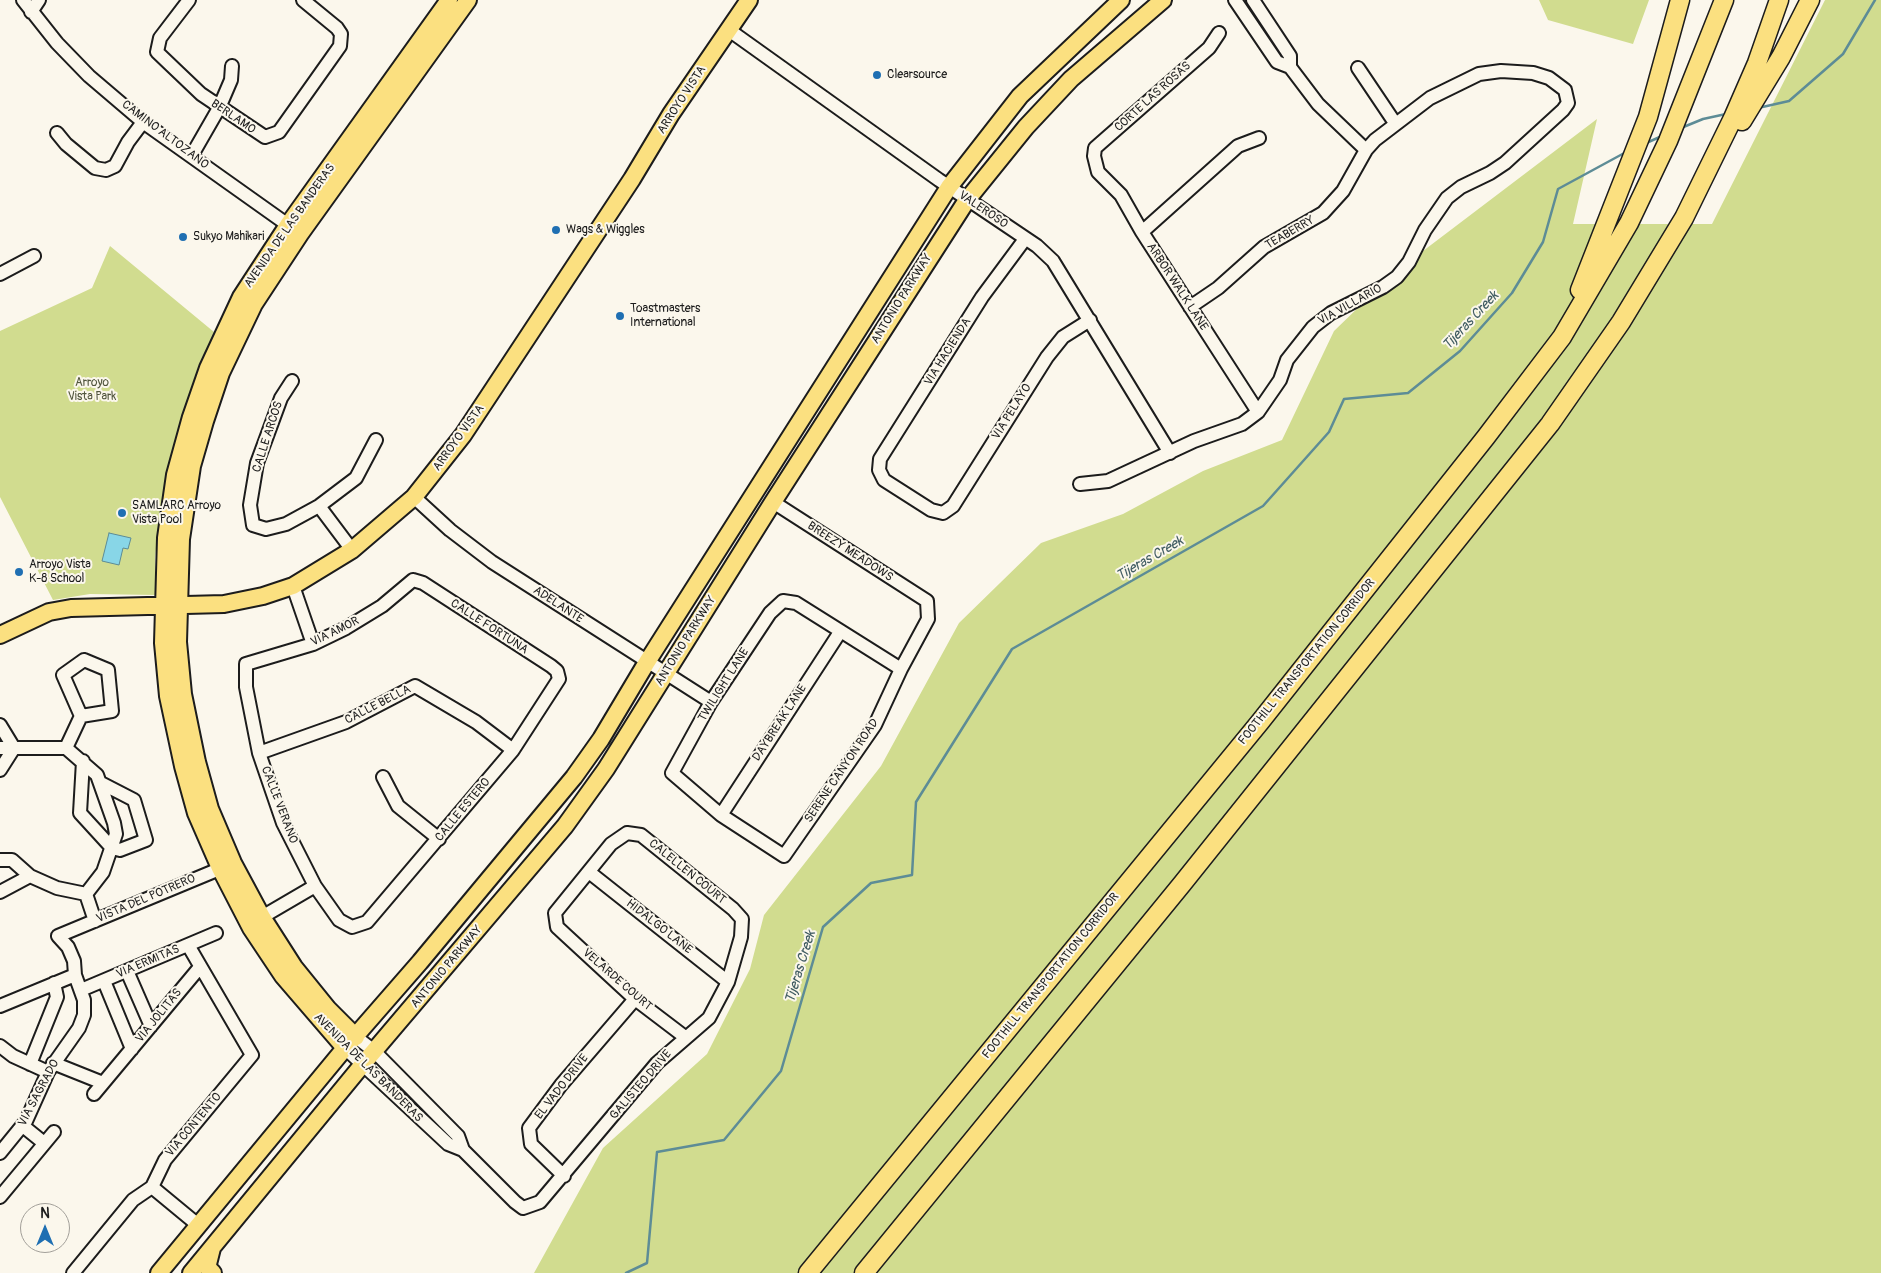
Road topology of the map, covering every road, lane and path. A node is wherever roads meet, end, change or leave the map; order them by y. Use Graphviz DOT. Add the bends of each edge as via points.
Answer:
graph roads {
  1 [pos="23,0"];
  2 [pos="39,0"];
  3 [pos="188,0"];
  4 [pos="303,0"];
  5 [pos="449,0"];
  6 [pos="468,0"];
  7 [pos="749,0"];
  8 [pos="1121,0"];
  9 [pos="1163,0"];
  10 [pos="1236,0"];
  11 [pos="1253,0"];
  12 [pos="1680,0"];
  13 [pos="1724,0"];
  14 [pos="1779,0"];
  15 [pos="1810,0"];
  16 [pos="31,12"];
  17 [pos="728,30"];
  18 [pos="1219,33"];
  19 [pos="232,66"];
  20 [pos="1290,67"];
  21 [pos="1358,68"];
  22 [pos="1568,96"];
  23 [pos="219,108"];
  24 [pos="143,122"];
  25 [pos="1395,123"];
  26 [pos="57,133"];
  27 [pos="1259,138"];
  28 [pos="1366,150"];
  29 [pos="192,156"];
  30 [pos="1094,163"];
  31 [pos="948,187"];
  32 [pos="967,200"];
  33 [pos="1684,218"];
  34 [pos="294,229"];
  35 [pos="1142,232"];
  36 [pos="1025,239"];
  37 [pos="34,256"];
  38 [pos="0,274"];
  39 [pos="1190,307"];
  40 [pos="1090,320"];
  41 [pos="1562,337"];
  42 [pos="292,381"];
  43 [pos="1258,412"];
  44 [pos="376,440"];
  45 [pos="1170,453"];
  46 [pos="1080,484"];
  47 [pos="414,497"];
  48 [pos="773,502"];
  49 [pos="318,506"];
  50 [pos="942,513"];
  51 [pos="352,550"];
  52 [pos="413,580"];
  53 [pos="293,586"];
  54 [pos="927,601"];
  55 [pos="171,606"];
  56 [pos="840,632"];
  57 [pos="0,635"];
  58 [pos="313,644"];
  59 [pos="648,662"];
  60 [pos="246,664"];
  61 [pos="901,669"];
  62 [pos="666,674"];
  63 [pos="559,679"];
  64 [pos="712,702"];
  65 [pos="81,716"];
  66 [pos="0,725"];
  67 [pos="0,748"];
  68 [pos="14,748"];
  69 [pos="66,748"];
  70 [pos="513,750"];
  71 [pos="258,753"];
  72 [pos="83,762"];
  73 [pos="0,770"];
  74 [pos="383,777"];
  75 [pos="101,783"];
  76 [pos="721,815"];
  77 [pos="439,839"];
  78 [pos="112,848"];
  79 [pos="0,860"];
  80 [pos="227,865"];
  81 [pos="589,872"];
  82 [pos="30,876"];
  83 [pos="314,886"];
  84 [pos="0,892"];
  85 [pos="86,894"];
  86 [pos="262,917"];
  87 [pos="742,918"];
  88 [pos="95,921"];
  89 [pos="352,927"];
  90 [pos="216,933"];
  91 [pos="58,936"];
  92 [pos="188,945"];
  93 [pos="200,967"];
  94 [pos="127,971"];
  95 [pos="75,975"];
  96 [pos="104,981"];
  97 [pos="728,982"];
  98 [pos="54,983"];
  99 [pos="81,990"];
  100 [pos="635,998"];
  101 [pos="0,1006"];
  102 [pos="150,1026"];
  103 [pos="685,1037"];
  104 [pos="350,1042"];
  105 [pos="0,1046"];
  106 [pos="132,1049"];
  107 [pos="374,1051"];
  108 [pos="30,1064"];
  109 [pos="363,1064"];
  110 [pos="50,1067"];
  111 [pos="103,1083"];
  112 [pos="94,1094"];
  113 [pos="23,1126"];
  114 [pos="54,1132"];
  115 [pos="44,1144"];
  116 [pos="463,1150"];
  117 [pos="0,1153"];
  118 [pos="564,1176"];
  119 [pos="152,1187"];
  120 [pos="0,1197"];
  121 [pos="523,1208"];
  122 [pos="198,1225"];
  123 [pos="213,1246"];
  124 [pos="73,1273"];
  125 [pos="159,1273"];
  126 [pos="191,1273"];
  127 [pos="213,1273"];
  128 [pos="808,1273"];
  129 [pos="864,1273"];
  1 -- 16 [label="street, CAMINO ALTOZANO"];
  2 -- 16 [label="street"];
  3 -- 23 [label="street, BERLAMO" via="160,38 157,52"];
  4 -- 23 [label="street, BERLAMO" via="337,28 342,40 279,132 266,137"];
  5 -- 34 [label="main road, AVENIDA DE LAS BANDERAS"];
  6 -- 34 [label="main road, AVENIDA DE LAS BANDERAS"];
  7 -- 17 [label="main road, ARROYO VISTA"];
  8 -- 31 [label="main road, ANTONIO PARKWAY" via="1020,96"];
  9 -- 32 [label="main road, ANTONIO PARKWAY" via="1071,79"];
  10 -- 20 [label="street" via="1276,62"];
  11 -- 20 [label="street" via="1290,56"];
  12 -- 41 [label="highway" via="1633,157"];
  13 -- 41 [label="highway, FOOTHILL TRANSPORTATION CORRIDOR" via="1668,142 1628,223"];
  14 -- 33 [label="highway" via="1757,63"];
  15 -- 33 [label="highway" via="1781,57"];
  16 -- 24 [label="street, CAMINO ALTOZANO" via="89,76"];
  17 -- 31 [label="street, VALEROSO"];
  17 -- 47 [label="main road, ARROYO VISTA" via="480,410"];
  18 -- 30 [label="street, CORTE LAS ROSAS" via="1209,48 1096,148"];
  19 -- 23 [label="street" via="231,80"];
  20 -- 28 [label="street" via="1318,104"];
  21 -- 25 [label="street"];
  22 -- 25 [label="street, TEABERRY" via="1560,85 1533,73 1501,71 1479,74 1430,98"];
  22 -- 43 [label="street, VIA VILLARIO" via="1563,110 1505,163 1447,198 1397,277 1312,326 1287,360 1275,388"];
  23 -- 29 [label="street"];
  24 -- 26 [label="street" via="115,166 106,170 95,168"];
  24 -- 29 [label="street, CAMINO ALTOZANO"];
  25 -- 28 [label="street, TEABERRY"];
  27 -- 35 [label="street" via="1238,146"];
  28 -- 39 [label="street, TEABERRY" via="1343,191 1323,213 1264,247 1218,288"];
  29 -- 34 [label="street, CAMINO ALTOZANO"];
  30 -- 35 [label="street, ARBOR WALK LANE" via="1098,172 1121,195"];
  31 -- 32 [label="street, VALEROSO"];
  31 -- 59 [label="main road, ANTONIO PARKWAY"];
  32 -- 36 [label="street, VALEROSO"];
  32 -- 48 [label="main road, ANTONIO PARKWAY"];
  33 -- 129 [label="highway" via="1621,322 1550,424 1182,884"];
  34 -- 55 [label="main road, AVENIDA DE LAS BANDERAS" via="241,297 208,368 191,417 170,500 166,538"];
  35 -- 39 [label="street, ARBOR WALK LANE"];
  36 -- 40 [label="street, VALEROSO" via="1053,260"];
  36 -- 50 [label="street, VIA HACIENDA" via="982,297 880,459 879,470 884,480 931,510"];
  37 -- 38 [label="street"];
  39 -- 43 [label="street, ARBOR WALK LANE"];
  40 -- 45 [label="street, VALEROSO"];
  40 -- 50 [label="street, VIA PELAYO" via="1063,337 1046,357 953,506"];
  41 -- 128 [label="highway, FOOTHILL TRANSPORTATION CORRIDOR" via="1260,722"];
  42 -- 49 [label="street, CALLE ARCOS" via="281,398 257,463 250,505 253,525 266,529 286,524"];
  43 -- 45 [label="street, VIA VILLARIO" via="1242,424"];
  44 -- 49 [label="street" via="356,478"];
  45 -- 46 [label="street, VIA VILLARIO" via="1108,481"];
  47 -- 51 [label="main road, ARROYO VISTA"];
  47 -- 59 [label="street, ADELANTE" via="492,562"];
  48 -- 54 [label="street, BREEZY MEADOWS"];
  48 -- 62 [label="main road, ANTONIO PARKWAY"];
  49 -- 51 [label="street"];
  51 -- 53 [label="main road, ARROYO VISTA"];
  52 -- 58 [label="street, VIA AMOR" via="382,606"];
  52 -- 63 [label="street, CALLE FORTUNA" via="423,583 551,666"];
  53 -- 55 [label="main road, ARROYO VISTA" via="224,604"];
  53 -- 58 [label="street"];
  54 -- 61 [label="street, SERENE CANYON ROAD" via="928,619"];
  55 -- 57 [label="main road, ARROYO VISTA" via="118,606 48,612"];
  55 -- 80 [label="main road, AVENIDA DE LAS BANDERAS" via="163,642 168,696 182,766 196,813"];
  56 -- 61 [label="street"];
  56 -- 64 [label="street, TWILIGHT LANE" via="796,603 783,601 770,613"];
  56 -- 76 [label="street, DAYBREAK LANE"];
  58 -- 60 [label="street, VIA AMOR"];
  59 -- 62 [label="street, ADELANTE"];
  59 -- 104 [label="main road, ANTONIO PARKWAY" via="574,777"];
  60 -- 71 [label="street, CALLE VERANO" via="246,687"];
  61 -- 76 [label="street, SERENE CANYON ROAD" via="875,726 784,856"];
  62 -- 64 [label="street, ADELANTE"];
  62 -- 107 [label="main road, ANTONIO PARKWAY" via="606,769 565,826"];
  63 -- 70 [label="street, CALLE ESTERO"];
  64 -- 76 [label="street, TWILIGHT LANE" via="672,774"];
  65 -- 65 [label="street" via="63,676 84,660 108,670 112,711"];
  65 -- 69 [label="street"];
  66 -- 68 [label="street"];
  67 -- 68 [label="street"];
  68 -- 69 [label="street"];
  68 -- 73 [label="street"];
  69 -- 72 [label="street"];
  70 -- 71 [label="street, CALLE BELLA" via="476,722 415,686 346,722"];
  70 -- 77 [label="street, CALLE ESTERO"];
  71 -- 83 [label="street, CALLE VERANO" via="283,823"];
  72 -- 75 [label="street"];
  72 -- 78 [label="street" via="80,813"];
  74 -- 77 [label="street" via="398,806"];
  75 -- 78 [label="street" via="116,834"];
  75 -- 78 [label="street" via="134,800 146,840 120,850"];
  77 -- 89 [label="street, CALLE ESTERO" via="367,922"];
  78 -- 85 [label="street" via="103,872"];
  79 -- 82 [label="street" via="12,860"];
  80 -- 86 [label="main road, AVENIDA DE LAS BANDERAS"];
  80 -- 88 [label="street, VISTA DEL POTRERO"];
  80 -- 104 [label="main road, AVENIDA DE LAS BANDERAS" via="251,928 283,976"];
  81 -- 87 [label="street, CALELLEN COURT" via="611,844 627,833 641,835"];
  81 -- 97 [label="street, HIDALGO LANE"];
  81 -- 100 [label="street, VELARDE COURT" via="555,913 557,927"];
  82 -- 84 [label="street"];
  82 -- 85 [label="street" via="57,888"];
  83 -- 86 [label="street"];
  83 -- 89 [label="street, CALLE VERANO" via="339,920"];
  85 -- 88 [label="street"];
  86 -- 104 [label="main road, AVENIDA DE LAS BANDERAS"];
  87 -- 97 [label="street, GALISTEO DRIVE" via="741,938"];
  88 -- 91 [label="street, VISTA DEL POTRERO"];
  90 -- 92 [label="street, VIA ERMITAS"];
  91 -- 95 [label="street, VIA SAGRADO" via="66,964"];
  92 -- 93 [label="street"];
  92 -- 94 [label="street, VIA ERMITAS"];
  93 -- 102 [label="street, VIA JOLITAS"];
  93 -- 119 [label="street, VIA CONTENTO" via="252,1055 165,1160"];
  94 -- 96 [label="street, VIA ERMITAS"];
  94 -- 102 [label="street"];
  95 -- 98 [label="street"];
  95 -- 99 [label="street, VIA SAGRADO"];
  96 -- 99 [label="street, VIA ERMITAS"];
  96 -- 106 [label="street"];
  97 -- 103 [label="street, GALISTEO DRIVE" via="709,1018"];
  98 -- 101 [label="street"];
  98 -- 108 [label="street" via="57,997"];
  99 -- 110 [label="street, VIA SAGRADO" via="85,1007 82,1022"];
  100 -- 103 [label="street, VELARDE COURT"];
  100 -- 118 [label="street, EL VADO DRIVE" via="529,1128 531,1144"];
  102 -- 106 [label="street, VIA JOLITAS"];
  103 -- 118 [label="street, GALISTEO DRIVE" via="657,1063"];
  104 -- 107 [label="street, AVENIDA DE LAS BANDERAS"];
  104 -- 109 [label="street, AVENIDA DE LAS BANDERAS"];
  104 -- 122 [label="main road, ANTONIO PARKWAY"];
  105 -- 108 [label="street"];
  106 -- 111 [label="street, VIA JOLITAS"];
  107 -- 109 [label="main road, ANTONIO PARKWAY"];
  107 -- 116 [label="street, AVENIDA DE LAS BANDERAS" via="458,1136"];
  108 -- 110 [label="street"];
  109 -- 116 [label="street, AVENIDA DE LAS BANDERAS" via="442,1140"];
  109 -- 123 [label="main road, ANTONIO PARKWAY"];
  110 -- 111 [label="street"];
  110 -- 113 [label="street, VIA SAGRADO"];
  111 -- 112 [label="street, VIA JOLITAS"];
  113 -- 115 [label="street"];
  113 -- 117 [label="street, VIA SAGRADO"];
  114 -- 115 [label="street"];
  115 -- 120 [label="street"];
  116 -- 121 [label="street, AVENIDA DE LAS BANDERAS"];
  118 -- 121 [label="street, GALISTEO DRIVE" via="540,1202"];
  119 -- 122 [label="street"];
  119 -- 124 [label="street, VIA CONTENTO" via="133,1200"];
  122 -- 125 [label="main road, ANTONIO PARKWAY"];
  123 -- 126 [label="main road, ANTONIO PARKWAY"];
  123 -- 127 [label="main road" via="208,1269"];
}
